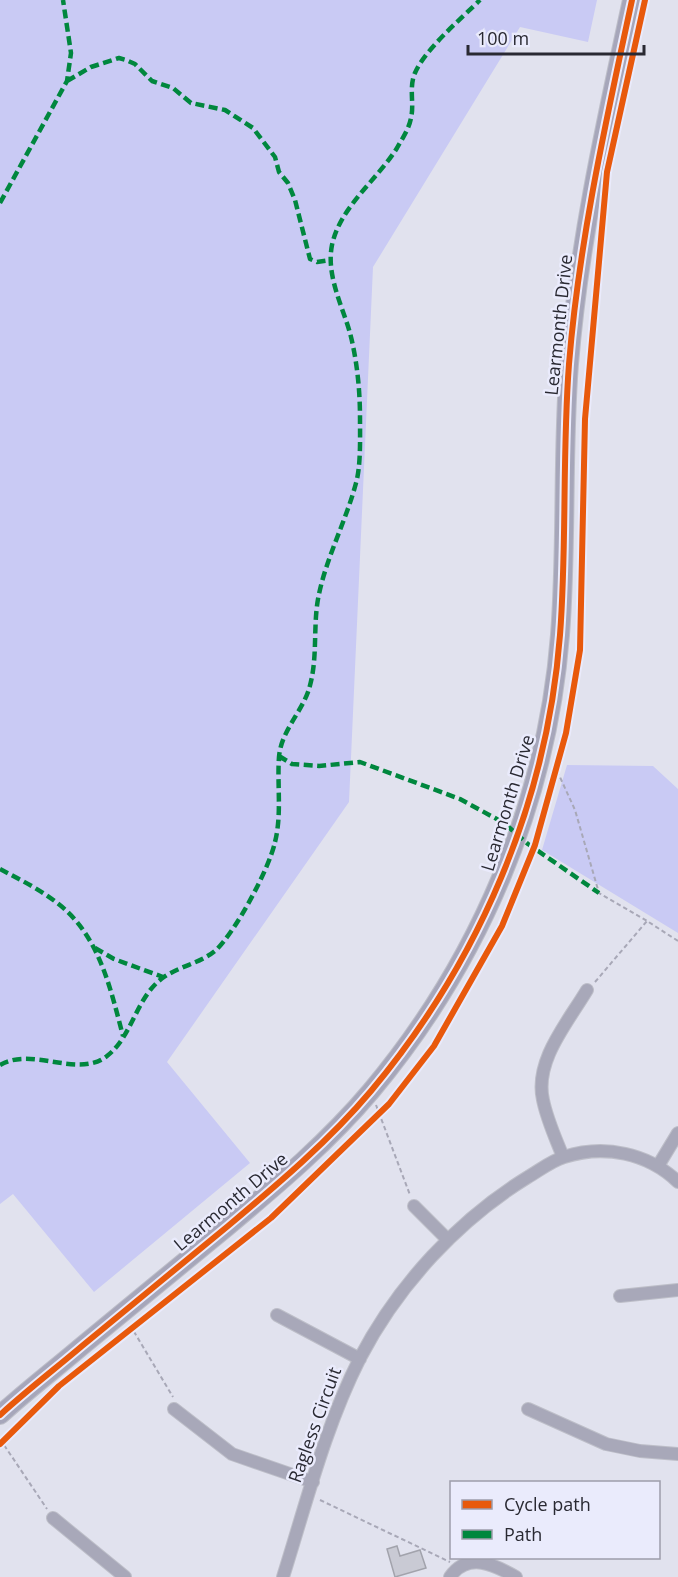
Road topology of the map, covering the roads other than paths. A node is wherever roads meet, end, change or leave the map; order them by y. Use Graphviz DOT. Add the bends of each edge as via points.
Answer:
graph roads {
  1 [pos="632,0"];
  2 [pos="587,990"];
  3 [pos="678,1133"];
  4 [pos="563,1157"];
  5 [pos="658,1166"];
  6 [pos="678,1182"];
  7 [pos="414,1206"];
  8 [pos="448,1240"];
  9 [pos="678,1290"];
  10 [pos="620,1296"];
  11 [pos="277,1315"];
  12 [pos="360,1359"];
  13 [pos="528,1408"];
  14 [pos="174,1409"];
  15 [pos="0,1414"];
  16 [pos="678,1454"];
  17 [pos="313,1482"];
  18 [pos="52,1518"];
  19 [pos="125,1577"];
  20 [pos="283,1577"];
  21 [pos="450,1577"];
  22 [pos="516,1577"];
  1 -- 15 [label="street, Learmonth Drive" via="592,184 578,274 566,409 560,634 549,719 524,818 502,877 476,934 425,1020 371,1092 329,1137 272,1189"];
  2 -- 4 [label="street" via="554,1045 543,1072 542,1099"];
  3 -- 5 [label="street"];
  4 -- 5 [label="street, Ragless Circuit" via="613,1152 637,1156"];
  4 -- 8 [label="street, Ragless Circuit" via="513,1186"];
  5 -- 6 [label="street, Ragless Circuit"];
  7 -- 8 [label="street"];
  8 -- 12 [label="street, Ragless Circuit" via="399,1297"];
  9 -- 10 [label="street"];
  11 -- 12 [label="street"];
  12 -- 17 [label="street, Ragless Circuit" via="341,1399"];
  13 -- 16 [label="street" via="606,1444"];
  14 -- 17 [label="street" via="232,1454"];
  17 -- 20 [label="street, Ragless Circuit"];
  18 -- 19 [label="street"];
  21 -- 22 [label="street" via="460,1567 486,1562"];
}
